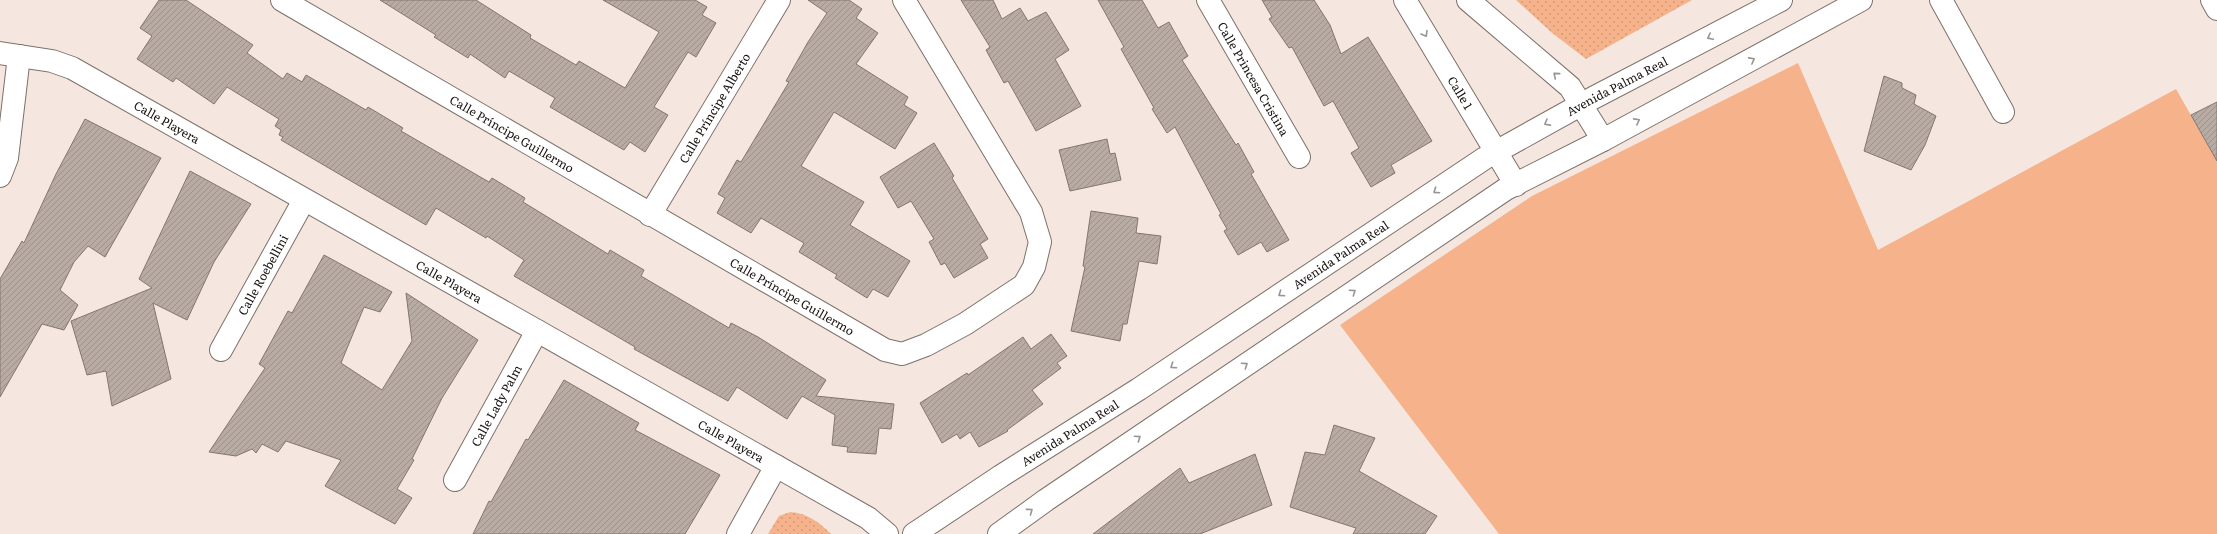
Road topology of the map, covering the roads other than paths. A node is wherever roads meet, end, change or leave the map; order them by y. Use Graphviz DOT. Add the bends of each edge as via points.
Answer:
graph roads {
  1 [pos="282,0"];
  2 [pos="779,0"];
  3 [pos="904,0"];
  4 [pos="1208,0"];
  5 [pos="1405,0"];
  6 [pos="1468,0"];
  7 [pos="1781,0"];
  8 [pos="1941,0"];
  9 [pos="2212,0"];
  10 [pos="1853,2"];
  11 [pos="2217,9"];
  12 [pos="10,54"];
  13 [pos="1581,104"];
  14 [pos="2003,112"];
  15 [pos="1603,140"];
  16 [pos="1495,152"];
  17 [pos="1299,157"];
  18 [pos="0,176"];
  19 [pos="1516,185"];
  20 [pos="304,200"];
  21 [pos="650,215"];
  22 [pos="537,331"];
  23 [pos="221,350"];
  24 [pos="776,466"];
  25 [pos="455,480"];
  26 [pos="738,534"];
  27 [pos="887,534"];
  28 [pos="914,534"];
  29 [pos="999,534"];
  1 -- 21 [label="street, Calle Príncipe Guillermo"];
  2 -- 21 [label="street, Calle Príncipe Alberto"];
  3 -- 21 [label="street, Calle Príncipe Guillermo" via="1031,212 1040,242 1034,267 1024,285 965,324 926,346 902,354 884,350"];
  4 -- 17 [label="street, Calle Princesa Cristina"];
  5 -- 16 [label="street, Calle 1, one-way"];
  13 -- 6 [label="street, one-way" via="1570,87"];
  7 -- 13 [label="street, Avenida Palma Real, one-way"];
  8 -- 14 [label="street"];
  9 -- 11 [label="street"];
  15 -- 10 [label="street, one-way"];
  12 -- 18 [label="street" via="7,158"];
  12 -- 20 [label="street, Calle Playera" via="52,61 72,68"];
  13 -- 15 [label="street"];
  13 -- 16 [label="street, Avenida Palma Real, one-way"];
  15 -- 19 [label="street"];
  16 -- 19 [label="street, Calle 1"];
  16 -- 28 [label="street, Avenida Palma Real, one-way"];
  29 -- 19 [label="street, one-way" via="1251,361"];
  20 -- 22 [label="street, Calle Playera"];
  20 -- 23 [label="street, Calle Roebellini"];
  22 -- 24 [label="street, Calle Playera"];
  22 -- 25 [label="street, Calle Lady Palm"];
  24 -- 26 [label="street"];
  24 -- 27 [label="street, Calle Playera" via="868,518"];
}
